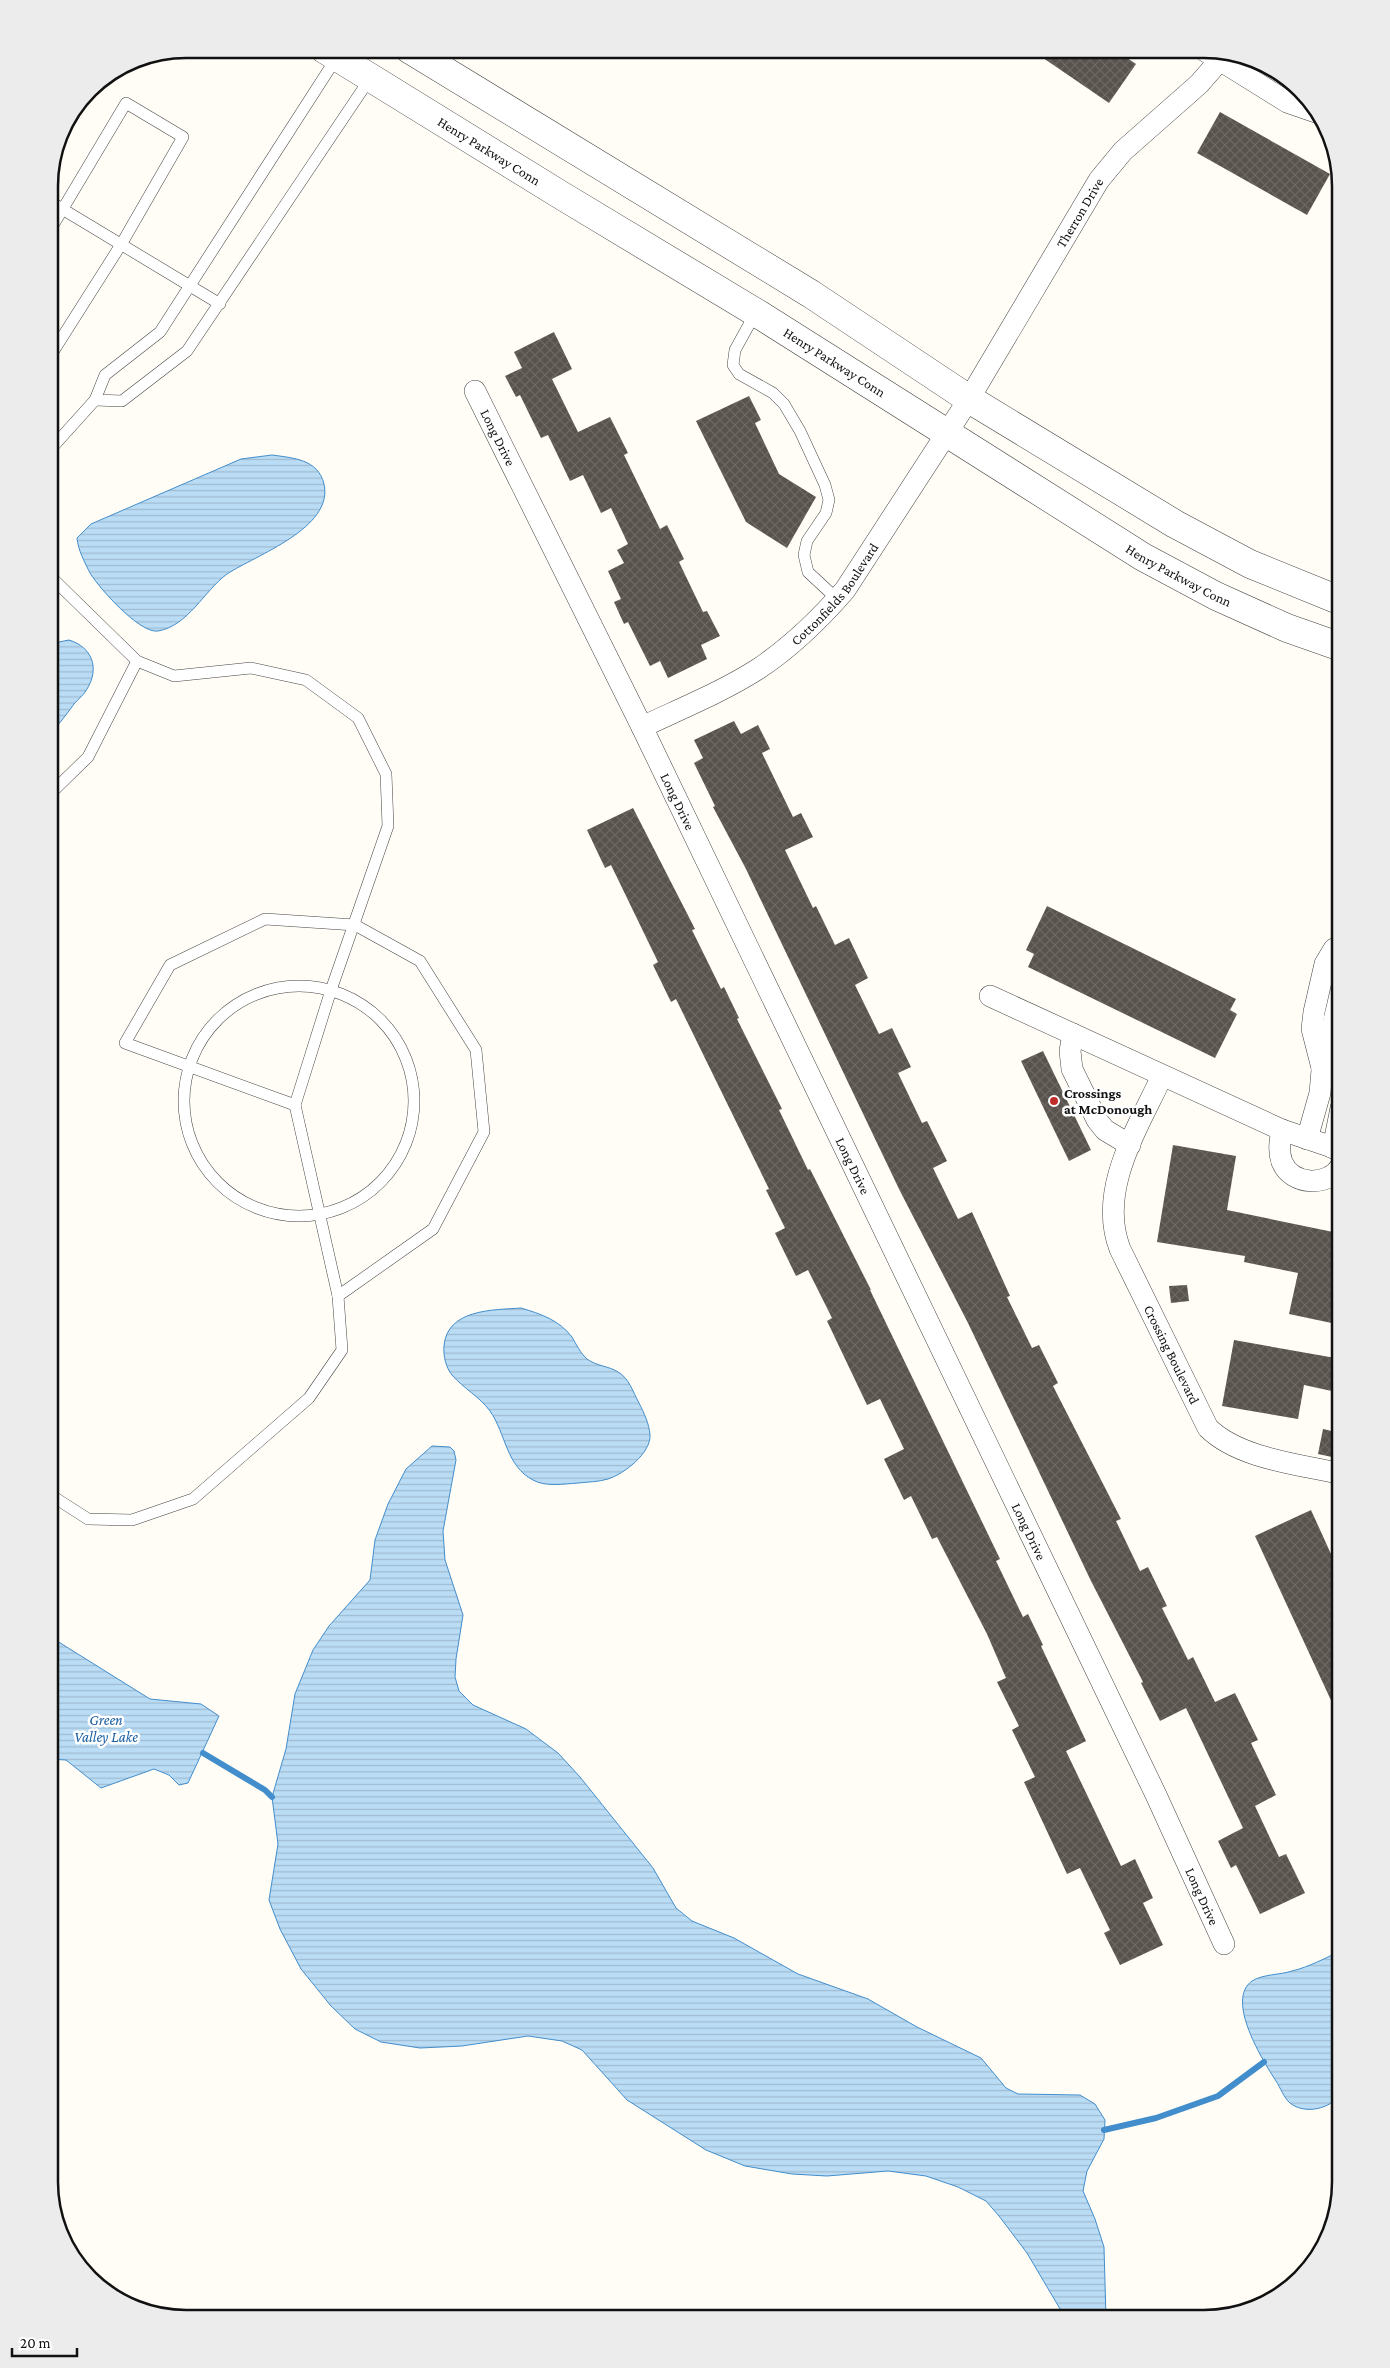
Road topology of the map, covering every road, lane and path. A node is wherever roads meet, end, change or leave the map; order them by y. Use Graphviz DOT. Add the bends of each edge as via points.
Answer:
graph roads {
  1 [pos="331,58"];
  2 [pos="345,58"];
  3 [pos="423,58"];
  4 [pos="1221,59"];
  5 [pos="1227,60"];
  6 [pos="371,77"];
  7 [pos="1307,109"];
  8 [pos="58,206"];
  9 [pos="63,209"];
  10 [pos="58,217"];
  11 [pos="122,243"];
  12 [pos="190,285"];
  13 [pos="220,304"];
  14 [pos="756,312"];
  15 [pos="58,344"];
  16 [pos="475,391"];
  17 [pos="969,399"];
  18 [pos="95,400"];
  19 [pos="946,434"];
  20 [pos="58,441"];
  21 [pos="58,584"];
  22 [pos="1332,597"];
  23 [pos="837,600"];
  24 [pos="1332,645"];
  25 [pos="137,661"];
  26 [pos="642,727"];
  27 [pos="58,786"];
  28 [pos="355,925"];
  29 [pos="1332,953"];
  30 [pos="331,990"];
  31 [pos="990,996"];
  32 [pos="1317,997"];
  33 [pos="1332,998"];
  34 [pos="1073,1034"];
  35 [pos="1332,1055"];
  36 [pos="188,1066"];
  37 [pos="1322,1070"];
  38 [pos="1162,1076"];
  39 [pos="294,1105"];
  40 [pos="1282,1130"];
  41 [pos="1307,1139"];
  42 [pos="1130,1145"];
  43 [pos="1332,1151"];
  44 [pos="1332,1175"];
  45 [pos="318,1214"];
  46 [pos="338,1296"];
  47 [pos="1332,1472"];
  48 [pos="58,1500"];
  49 [pos="1224,1944"];
  1 -- 12 [label="lane"];
  2 -- 6 [label="street, Henry Parkway Conn"];
  3 -- 17 [label="street" via="811,294"];
  4 -- 17 [label="street, Therron Drive" via="1185,97 1134,139 1099,180"];
  5 -- 7 [label="street" via="1287,102"];
  6 -- 13 [label="lane"];
  6 -- 14 [label="street, Henry Parkway Conn" via="564,198"];
  8 -- 9 [label="lane"];
  9 -- 10 [label="lane"];
  9 -- 11 [label="lane"];
  9 -- 11 [label="lane" via="126,104 183,137"];
  11 -- 12 [label="lane"];
  11 -- 15 [label="lane"];
  12 -- 13 [label="lane"];
  12 -- 18 [label="lane" via="160,332 105,375"];
  13 -- 18 [label="lane" via="187,351 122,401"];
  14 -- 19 [label="street, Henry Parkway Conn"];
  14 -- 23 [label="lane" via="735,350 733,365 739,374 773,393 784,404 825,485 829,500 826,513 807,541 804,555 808,572"];
  16 -- 26 [label="street, Long Drive"];
  17 -- 19 [label="street, Cottonfields Boulevard"];
  17 -- 22 [label="street" via="1174,524 1250,564"];
  18 -- 20 [label="lane"];
  19 -- 23 [label="street, Cottonfields Boulevard"];
  19 -- 24 [label="street, Henry Parkway Conn" via="1143,557 1216,596"];
  21 -- 25 [label="lane"];
  23 -- 26 [label="street, Cottonfields Boulevard" via="788,647 757,669"];
  25 -- 27 [label="lane" via="88,757"];
  25 -- 28 [label="lane" via="174,676 251,668 306,680 358,718 386,774 388,826"];
  26 -- 49 [label="street, Long Drive" via="1156,1795"];
  28 -- 30 [label="lane"];
  28 -- 36 [label="lane" via="265,919 170,965 125,1043"];
  28 -- 46 [label="lane" via="420,961 476,1050 484,1132 433,1229"];
  29 -- 32 [label="street" via="1325,964"];
  30 -- 36 [label="lane" via="312,986 273,988 236,1004 207,1031"];
  30 -- 39 [label="lane"];
  30 -- 45 [label="lane" via="350,998 382,1021 404,1054 414,1092 411,1129 396,1163 372,1190 340,1209"];
  31 -- 34 [label="street"];
  32 -- 33 [label="street"];
  32 -- 37 [label="street" via="1312,1029"];
  34 -- 38 [label="street"];
  34 -- 42 [label="street" via="1070,1051 1072,1069 1097,1120 1105,1130"];
  35 -- 37 [label="street"];
  36 -- 39 [label="lane"];
  36 -- 45 [label="lane" via="183,1103 189,1139 207,1171 234,1196 267,1212 304,1216"];
  37 -- 41 [label="street" via="1320,1093"];
  38 -- 40 [label="street"];
  38 -- 42 [label="street, Crossing Boulevard"];
  39 -- 45 [label="lane"];
  40 -- 41 [label="street"];
  40 -- 44 [label="street" via="1282,1162 1291,1174 1298,1179 1315,1181"];
  41 -- 43 [label="street"];
  42 -- 47 [label="street, Crossing Boulevard" via="1115,1194 1113,1227 1120,1249 1208,1428 1240,1449"];
  45 -- 46 [label="lane"];
  46 -- 48 [label="lane" via="342,1350 309,1398 193,1499 132,1520 88,1519"];
}
